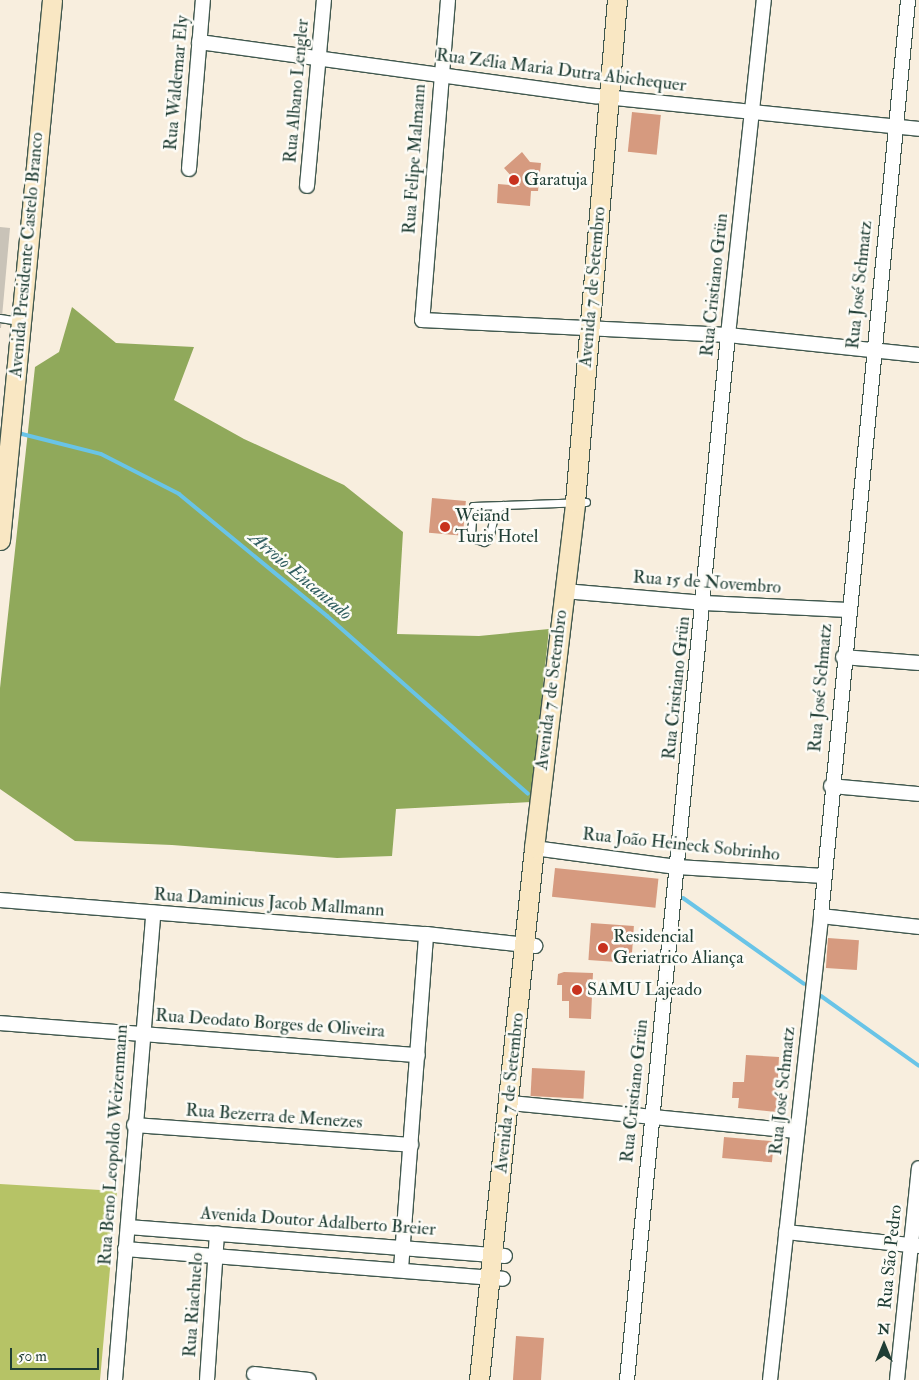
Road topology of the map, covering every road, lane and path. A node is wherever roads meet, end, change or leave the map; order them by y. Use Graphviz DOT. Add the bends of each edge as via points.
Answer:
graph roads {
  1 [pos="44,0"];
  2 [pos="203,0"];
  3 [pos="324,0"];
  4 [pos="448,0"];
  5 [pos="617,0"];
  6 [pos="629,0"];
  7 [pos="764,0"];
  8 [pos="908,0"];
  9 [pos="199,42"];
  10 [pos="318,60"];
  11 [pos="441,76"];
  12 [pos="614,98"];
  13 [pos="752,113"];
  14 [pos="895,127"];
  15 [pos="919,129"];
  16 [pos="189,169"];
  17 [pos="307,186"];
  18 [pos="10,320"];
  19 [pos="594,331"];
  20 [pos="728,335"];
  21 [pos="872,350"];
  22 [pos="919,355"];
  23 [pos="0,426"];
  24 [pos="580,502"];
  25 [pos="503,505"];
  26 [pos="0,540"];
  27 [pos="570,591"];
  28 [pos="704,603"];
  29 [pos="848,610"];
  30 [pos="843,657"];
  31 [pos="919,663"];
  32 [pos="831,786"];
  33 [pos="919,794"];
  34 [pos="539,849"];
  35 [pos="677,867"];
  36 [pos="824,876"];
  37 [pos="0,900"];
  38 [pos="153,913"];
  39 [pos="821,916"];
  40 [pos="919,927"];
  41 [pos="426,934"];
  42 [pos="530,947"];
  43 [pos="0,1023"];
  44 [pos="141,1033"];
  45 [pos="418,1055"];
  46 [pos="515,1103"];
  47 [pos="651,1118"];
  48 [pos="134,1125"];
  49 [pos="797,1131"];
  50 [pos="411,1145"];
  51 [pos="919,1168"];
  52 [pos="128,1227"];
  53 [pos="786,1232"];
  54 [pos="217,1233"];
  55 [pos="915,1246"];
  56 [pos="126,1248"];
  57 [pos="404,1248"];
  58 [pos="216,1254"];
  59 [pos="499,1255"];
  60 [pos="402,1269"];
  61 [pos="497,1278"];
  62 [pos="254,1374"];
  63 [pos="115,1380"];
  64 [pos="207,1380"];
  65 [pos="309,1380"];
  66 [pos="479,1380"];
  67 [pos="492,1380"];
  68 [pos="628,1380"];
  69 [pos="770,1380"];
  70 [pos="897,1380"];
  1 -- 18 [label="main road, Avenida Presidente Castelo Branco" via="22,247"];
  2 -- 9 [label="street, Rua Waldemar Ely"];
  3 -- 10 [label="street, Rua Albano Lengler"];
  4 -- 11 [label="street, Rua Felipe Malmann"];
  5 -- 12 [label="main road, Avenida 7 de Setembro"];
  6 -- 12 [label="main road, Avenida 7 de Setembro"];
  7 -- 13 [label="street, Rua Cristiano Grün"];
  8 -- 14 [label="street, Rua José Schmatz"];
  9 -- 10 [label="street, Rua Zélia Maria Dutra Abichequer"];
  9 -- 16 [label="street, Rua Waldemar Ely"];
  10 -- 11 [label="street, Rua Zélia Maria Dutra Abichequer"];
  10 -- 17 [label="street, Rua Albano Lengler"];
  11 -- 12 [label="street, Rua Zélia Maria Dutra Abichequer"];
  11 -- 19 [label="street, Rua Felipe Malmann" via="422,320"];
  12 -- 13 [label="street, Rua Zélia Maria Dutra Abichequer"];
  12 -- 19 [label="main road, Avenida 7 de Setembro"];
  13 -- 14 [label="street, Rua Zélia Maria Dutra Abichequer"];
  13 -- 20 [label="street, Rua Cristiano Grün"];
  14 -- 15 [label="street, Rua Zélia Maria Dutra Abichequer"];
  14 -- 21 [label="street, Rua José Schmatz"];
  18 -- 23 [label="main road, Avenida Presidente Castelo Branco"];
  18 -- 26 [label="main road, Avenida Presidente Castelo Branco"];
  19 -- 20 [label="street"];
  19 -- 24 [label="main road, Avenida 7 de Setembro"];
  20 -- 21 [label="street"];
  20 -- 28 [label="street, Rua Cristiano Grün"];
  21 -- 22 [label="street"];
  21 -- 29 [label="street, Rua José Schmatz"];
  24 -- 25 [label="lane"];
  24 -- 27 [label="main road, Avenida 7 de Setembro"];
  25 -- 25 [label="lane" via="495,511 489,539 484,542 475,539 471,532 473,506"];
  27 -- 28 [label="street, Rua 15 de Novembro"];
  27 -- 34 [label="main road, Avenida 7 de Setembro"];
  28 -- 29 [label="street, Rua 15 de Novembro"];
  28 -- 35 [label="street, Rua Cristiano Grün"];
  29 -- 30 [label="street, Rua José Schmatz"];
  30 -- 31 [label="street"];
  30 -- 32 [label="street, Rua José Schmatz"];
  32 -- 33 [label="street"];
  32 -- 36 [label="street, Rua José Schmatz"];
  34 -- 35 [label="street, Rua João Heineck Sobrinho"];
  34 -- 42 [label="main road, Avenida 7 de Setembro"];
  35 -- 36 [label="street, Rua João Heineck Sobrinho"];
  35 -- 47 [label="street, Rua Cristiano Grün"];
  36 -- 39 [label="street, Rua José Schmatz"];
  37 -- 38 [label="street, Rua Daminicus Jacob Mallmann"];
  38 -- 41 [label="street, Rua Daminicus Jacob Mallmann"];
  38 -- 44 [label="street, Rua Beno Leopoldo Weizenmann"];
  39 -- 40 [label="street"];
  39 -- 49 [label="street, Rua José Schmatz"];
  41 -- 42 [label="street, Rua Daminicus Jacob Mallmann"];
  41 -- 45 [label="street"];
  42 -- 46 [label="main road, Avenida 7 de Setembro"];
  43 -- 44 [label="street, Rua Deodato Borges de Oliveira"];
  44 -- 45 [label="street, Rua Deodato Borges de Oliveira"];
  44 -- 48 [label="street, Rua Beno Leopoldo Weizenmann"];
  45 -- 50 [label="street"];
  46 -- 47 [label="street"];
  46 -- 59 [label="main road, Avenida 7 de Setembro"];
  47 -- 49 [label="street"];
  47 -- 68 [label="street, Rua Cristiano Grün"];
  48 -- 50 [label="street, Rua Bezerra de Menezes"];
  48 -- 52 [label="street, Rua Beno Leopoldo Weizenmann"];
  49 -- 53 [label="street, Rua José Schmatz"];
  50 -- 57 [label="street"];
  51 -- 55 [label="street, Rua São Pedro"];
  52 -- 54 [label="street, Avenida Doutor Adalberto Breier"];
  52 -- 56 [label="street, Rua Beno Leopoldo Weizenmann"];
  53 -- 55 [label="street"];
  53 -- 69 [label="street, Rua José Schmatz"];
  54 -- 57 [label="street, Avenida Doutor Adalberto Breier"];
  54 -- 58 [label="street, Rua Riachuelo"];
  55 -- 70 [label="street, Rua São Pedro"];
  56 -- 58 [label="street"];
  56 -- 63 [label="street, Rua Beno Leopoldo Weizenmann"];
  57 -- 59 [label="street, Avenida Doutor Adalberto Breier"];
  57 -- 60 [label="street"];
  58 -- 60 [label="street"];
  58 -- 64 [label="street, Rua Riachuelo"];
  59 -- 61 [label="main road, Avenida 7 de Setembro"];
  60 -- 61 [label="street"];
  61 -- 66 [label="main road, Avenida 7 de Setembro"];
  61 -- 67 [label="main road, Avenida 7 de Setembro"];
  62 -- 65 [label="street"];
}
